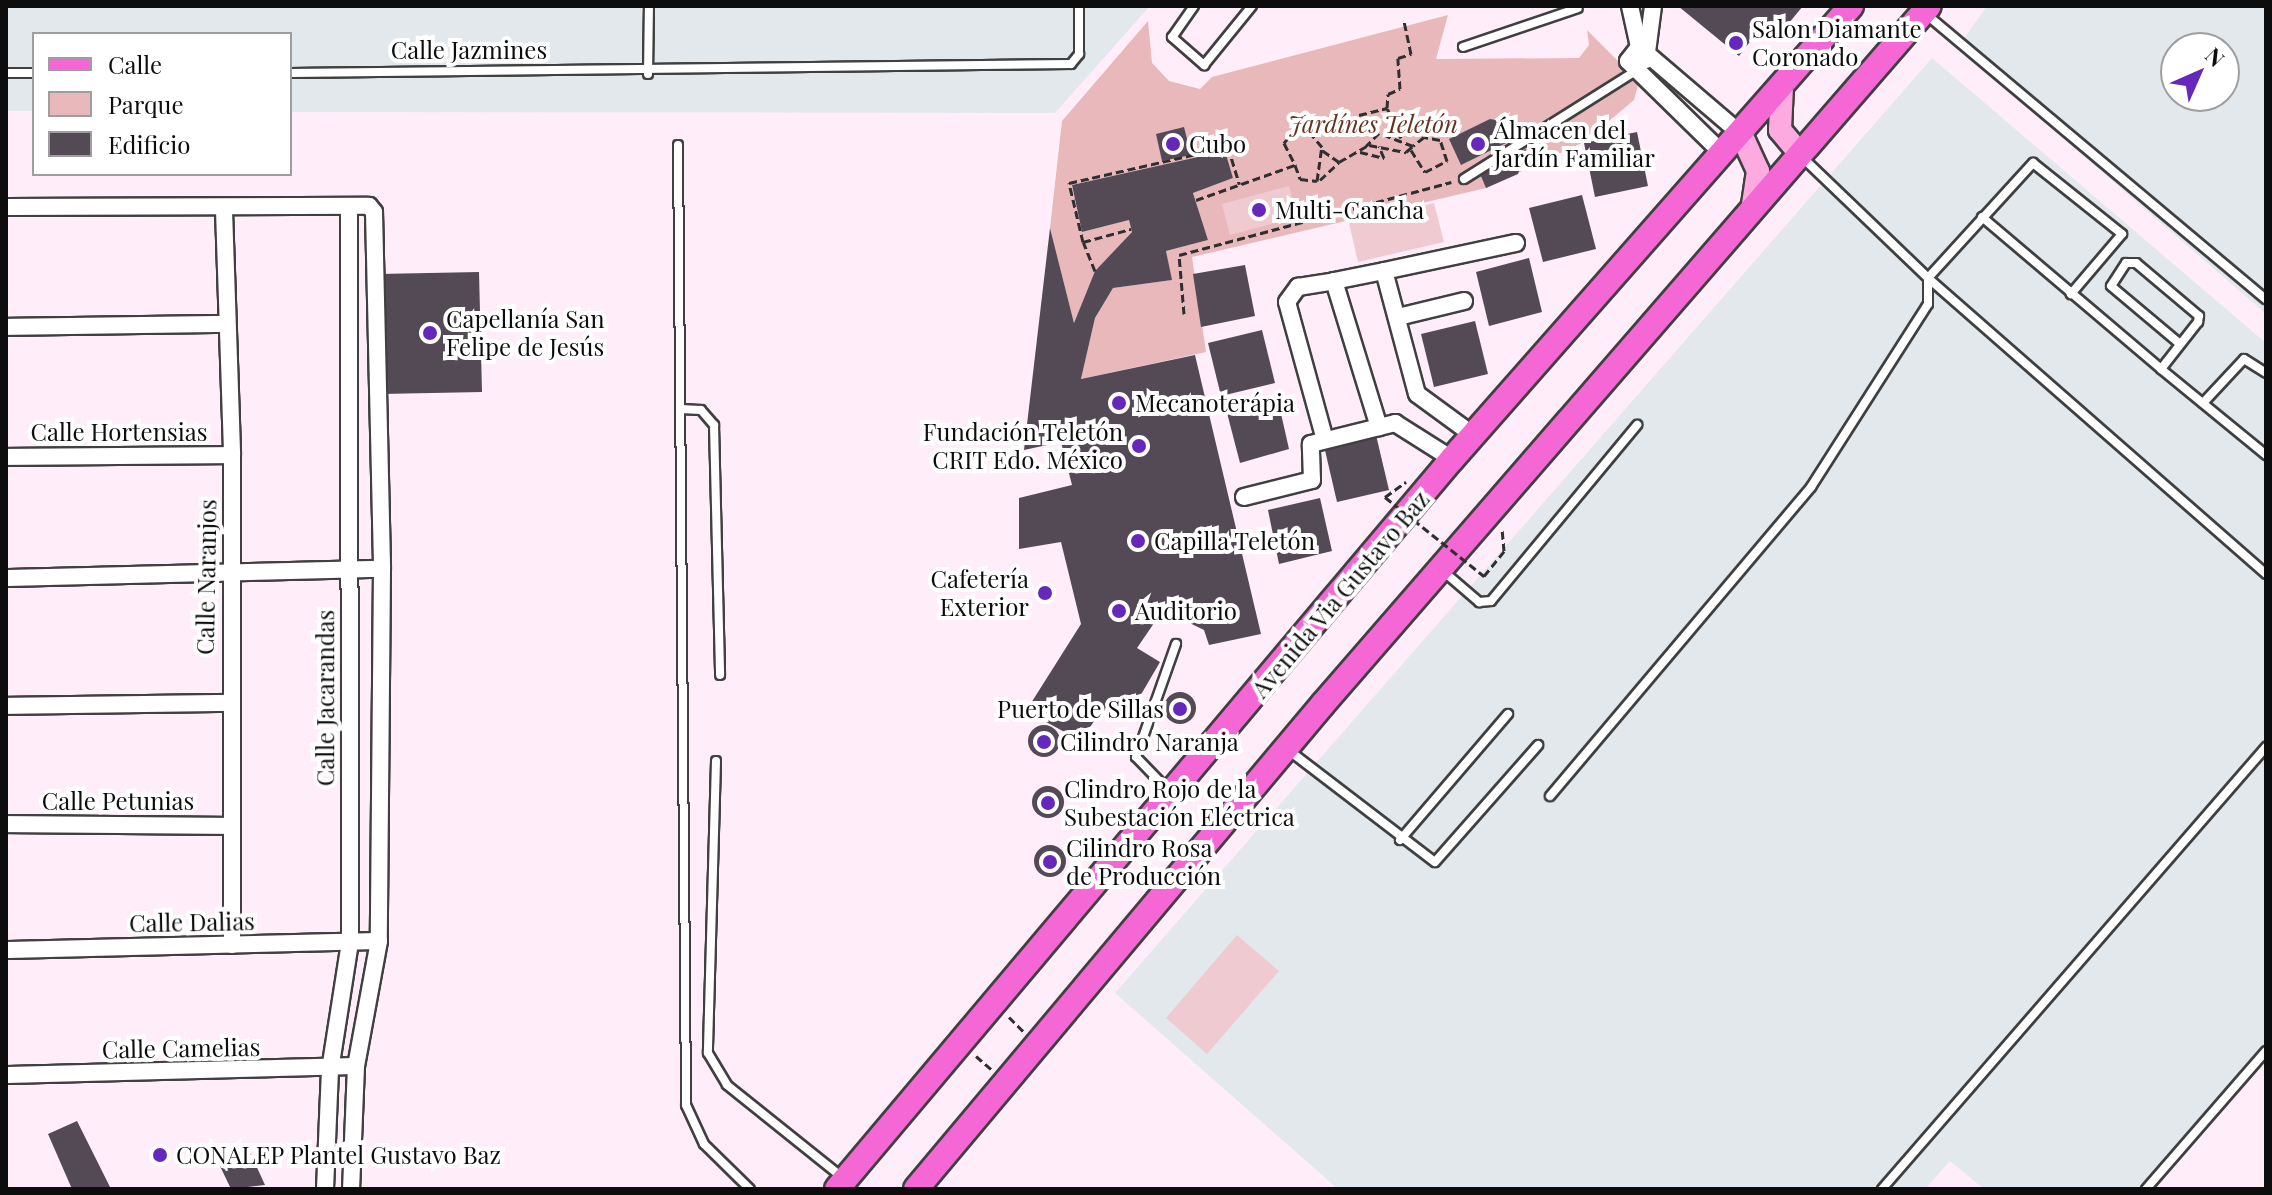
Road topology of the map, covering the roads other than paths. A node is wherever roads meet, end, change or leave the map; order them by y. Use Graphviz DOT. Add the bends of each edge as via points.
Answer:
graph roads {
  1 [pos="649,6"];
  2 [pos="1079,6"];
  3 [pos="1194,6"];
  4 [pos="1252,6"];
  5 [pos="1630,6"];
  6 [pos="1653,6"];
  7 [pos="1851,6"];
  8 [pos="1578,8"];
  9 [pos="1926,9"];
  10 [pos="1463,47"];
  11 [pos="1644,52"];
  12 [pos="1629,68"];
  13 [pos="6,73"];
  14 [pos="32,73"];
  15 [pos="292,73"];
  16 [pos="648,74"];
  17 [pos="1782,86"];
  18 [pos="1741,134"];
  19 [pos="678,145"];
  20 [pos="1723,154"];
  21 [pos="1800,154"];
  22 [pos="1464,179"];
  23 [pos="349,206"];
  24 [pos="6,207"];
  25 [pos="224,210"];
  26 [pos="1752,211"];
  27 [pos="1982,217"];
  28 [pos="1516,243"];
  29 [pos="1384,271"];
  30 [pos="1928,278"];
  31 [pos="1334,281"];
  32 [pos="2071,294"];
  33 [pos="2266,299"];
  34 [pos="1464,301"];
  35 [pos="1398,317"];
  36 [pos="225,324"];
  37 [pos="6,327"];
  38 [pos="2180,344"];
  39 [pos="2161,369"];
  40 [pos="2266,373"];
  41 [pos="2203,403"];
  42 [pos="680,409"];
  43 [pos="1637,425"];
  44 [pos="1379,427"];
  45 [pos="1473,435"];
  46 [pos="1325,440"];
  47 [pos="232,455"];
  48 [pos="2266,455"];
  49 [pos="6,457"];
  50 [pos="1452,459"];
  51 [pos="1244,497"];
  52 [pos="1440,568"];
  53 [pos="382,569"];
  54 [pos="349,570"];
  55 [pos="230,573"];
  56 [pos="2266,574"];
  57 [pos="6,578"];
  58 [pos="1176,644"];
  59 [pos="720,675"];
  60 [pos="228,703"];
  61 [pos="6,706"];
  62 [pos="1508,714"];
  63 [pos="1538,745"];
  64 [pos="2266,747"];
  65 [pos="1286,748"];
  66 [pos="716,761"];
  67 [pos="1173,794"];
  68 [pos="1550,796"];
  69 [pos="6,824"];
  70 [pos="230,826"];
  71 [pos="1400,840"];
  72 [pos="379,941"];
  73 [pos="350,943"];
  74 [pos="232,945"];
  75 [pos="6,950"];
  76 [pos="2266,1051"];
  77 [pos="356,1066"];
  78 [pos="330,1070"];
  79 [pos="6,1075"];
  80 [pos="842,1186"];
  81 [pos="325,1189"];
  82 [pos="351,1189"];
  83 [pos="750,1189"];
  84 [pos="916,1189"];
  85 [pos="1882,1189"];
  86 [pos="2146,1189"];
  1 -- 16 [label="lane"];
  2 -- 16 [label="lane, Calle Jazmines" via="1079,54 1071,64"];
  3 -- 4 [label="lane" via="1172,37 1204,65"];
  5 -- 11 [label="street"];
  6 -- 11 [label="street"];
  7 -- 17 [label="main road, Avenida Via Gustavo Baz"];
  8 -- 10 [label="lane"];
  9 -- 21 [label="main road"];
  9 -- 33 [label="lane"];
  11 -- 12 [label="street"];
  11 -- 18 [label="street"];
  12 -- 20 [label="street"];
  12 -- 22 [label="lane"];
  13 -- 14 [label="lane"];
  15 -- 16 [label="lane, Calle Jazmines"];
  17 -- 18 [label="main road, Avenida Via Gustavo Baz"];
  17 -- 21 [label="main road" via="1780,130"];
  18 -- 20 [label="main road, Avenida Via Gustavo Baz"];
  18 -- 26 [label="main road" via="1758,171"];
  19 -- 42 [label="lane"];
  20 -- 45 [label="main road, Avenida Via Gustavo Baz"];
  21 -- 26 [label="main road"];
  21 -- 30 [label="lane"];
  23 -- 25 [label="street"];
  23 -- 53 [label="street" via="372,208"];
  23 -- 54 [label="street, Calle Jacarandas"];
  24 -- 25 [label="street"];
  25 -- 36 [label="street, Calle Naranjos"];
  26 -- 52 [label="main road"];
  27 -- 30 [label="lane"];
  27 -- 32 [label="lane"];
  27 -- 32 [label="lane" via="2033,163 2120,230"];
  28 -- 29 [label="street"];
  29 -- 31 [label="street"];
  29 -- 35 [label="street"];
  30 -- 56 [label="lane"];
  30 -- 68 [label="lane" via="1928,304 1811,487"];
  31 -- 44 [label="street"];
  31 -- 46 [label="street" via="1298,287 1287,302"];
  32 -- 39 [label="lane"];
  34 -- 35 [label="street"];
  35 -- 45 [label="street" via="1417,394"];
  36 -- 37 [label="street"];
  36 -- 47 [label="street, Calle Naranjos"];
  38 -- 38 [label="lane" via="2199,316 2126,263 2112,280 2114,292"];
  38 -- 39 [label="lane"];
  39 -- 41 [label="lane"];
  40 -- 41 [label="lane" via="2239,361"];
  41 -- 48 [label="lane"];
  42 -- 59 [label="lane" via="701,410 714,425"];
  42 -- 83 [label="lane" via="686,1105 704,1144"];
  43 -- 52 [label="lane" via="1491,601 1479,602"];
  44 -- 46 [label="street"];
  44 -- 50 [label="street" via="1400,423"];
  45 -- 50 [label="main road, Avenida Via Gustavo Baz"];
  46 -- 51 [label="street" via="1309,445 1312,480"];
  47 -- 49 [label="street, Calle Hortensias"];
  47 -- 55 [label="street, Calle Naranjos"];
  50 -- 67 [label="main road, Avenida Via Gustavo Baz"];
  52 -- 65 [label="main road"];
  53 -- 54 [label="street"];
  53 -- 72 [label="street"];
  54 -- 55 [label="street"];
  54 -- 73 [label="street, Calle Jacarandas"];
  55 -- 57 [label="street"];
  55 -- 60 [label="street, Calle Naranjos"];
  58 -- 67 [label="lane" via="1136,757"];
  60 -- 61 [label="street"];
  60 -- 70 [label="street, Calle Naranjos"];
  62 -- 71 [label="lane"];
  63 -- 71 [label="lane" via="1435,862"];
  64 -- 85 [label="lane"];
  65 -- 71 [label="lane"];
  65 -- 84 [label="main road"];
  66 -- 80 [label="lane" via="708,1053 727,1085"];
  67 -- 80 [label="main road, Avenida Via Gustavo Baz"];
  69 -- 70 [label="street, Calle Petunias"];
  70 -- 74 [label="street, Calle Naranjos"];
  72 -- 73 [label="street, Calle Dalias"];
  72 -- 77 [label="street"];
  73 -- 74 [label="street, Calle Dalias"];
  73 -- 78 [label="street, Calle Jacarandas"];
  74 -- 75 [label="street, Calle Dalias"];
  76 -- 86 [label="lane"];
  77 -- 78 [label="street, Calle Camelias"];
  77 -- 82 [label="street"];
  78 -- 79 [label="street, Calle Camelias"];
  78 -- 81 [label="street, Calle Jacarandas"];
}
